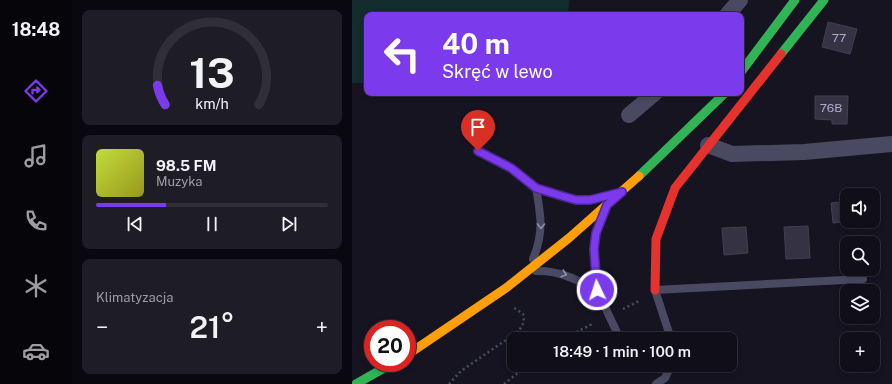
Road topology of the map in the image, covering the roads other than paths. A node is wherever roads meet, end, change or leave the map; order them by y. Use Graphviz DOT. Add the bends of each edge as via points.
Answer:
graph roads {
  1 [pos="740,0"];
  2 [pos="795,0"];
  3 [pos="824,0"];
  4 [pos="730,12"];
  5 [pos="744,68"];
  6 [pos="652,96"];
  7 [pos="722,96"];
  8 [pos="629,115"];
  9 [pos="892,144"];
  10 [pos="708,145"];
  11 [pos="478,151"];
  12 [pos="536,188"];
  13 [pos="622,192"];
  14 [pos="607,205"];
  15 [pos="528,271"];
  16 [pos="864,279"];
  17 [pos="597,290"];
  18 [pos="655,290"];
  19 [pos="617,332"];
  20 [pos="669,332"];
  21 [pos="416,349"];
  22 [pos="377,372"];
  23 [pos="668,372"];
  24 [pos="358,383"];
  25 [pos="656,384"];
  1 -- 4 [label="street"];
  2 -- 5 [label="main road"];
  3 -- 10 [label="main road"];
  6 -- 8 [label="street"];
  7 -- 13 [label="main road"];
  9 -- 10 [label="street" via="804,152 732,154"];
  10 -- 18 [label="main road" via="675,188 660,227 656,239"];
  11 -- 12 [label="lane" via="511,168"];
  12 -- 13 [label="lane" via="576,200 590,200"];
  12 -- 15 [label="lane, one-way" via="542,227 539,244"];
  13 -- 14 [label="main road"];
  14 -- 15 [label="main road"];
  14 -- 17 [label="lane" via="596,233 594,249"];
  15 -- 17 [label="lane, one-way" via="551,270 568,275"];
  15 -- 21 [label="main road"];
  16 -- 18 [label="lane"];
  17 -- 19 [label="lane"];
  18 -- 20 [label="lane"];
  22 -- 24 [label="main road"];
  23 -- 25 [label="lane" via="665,378"];
}
